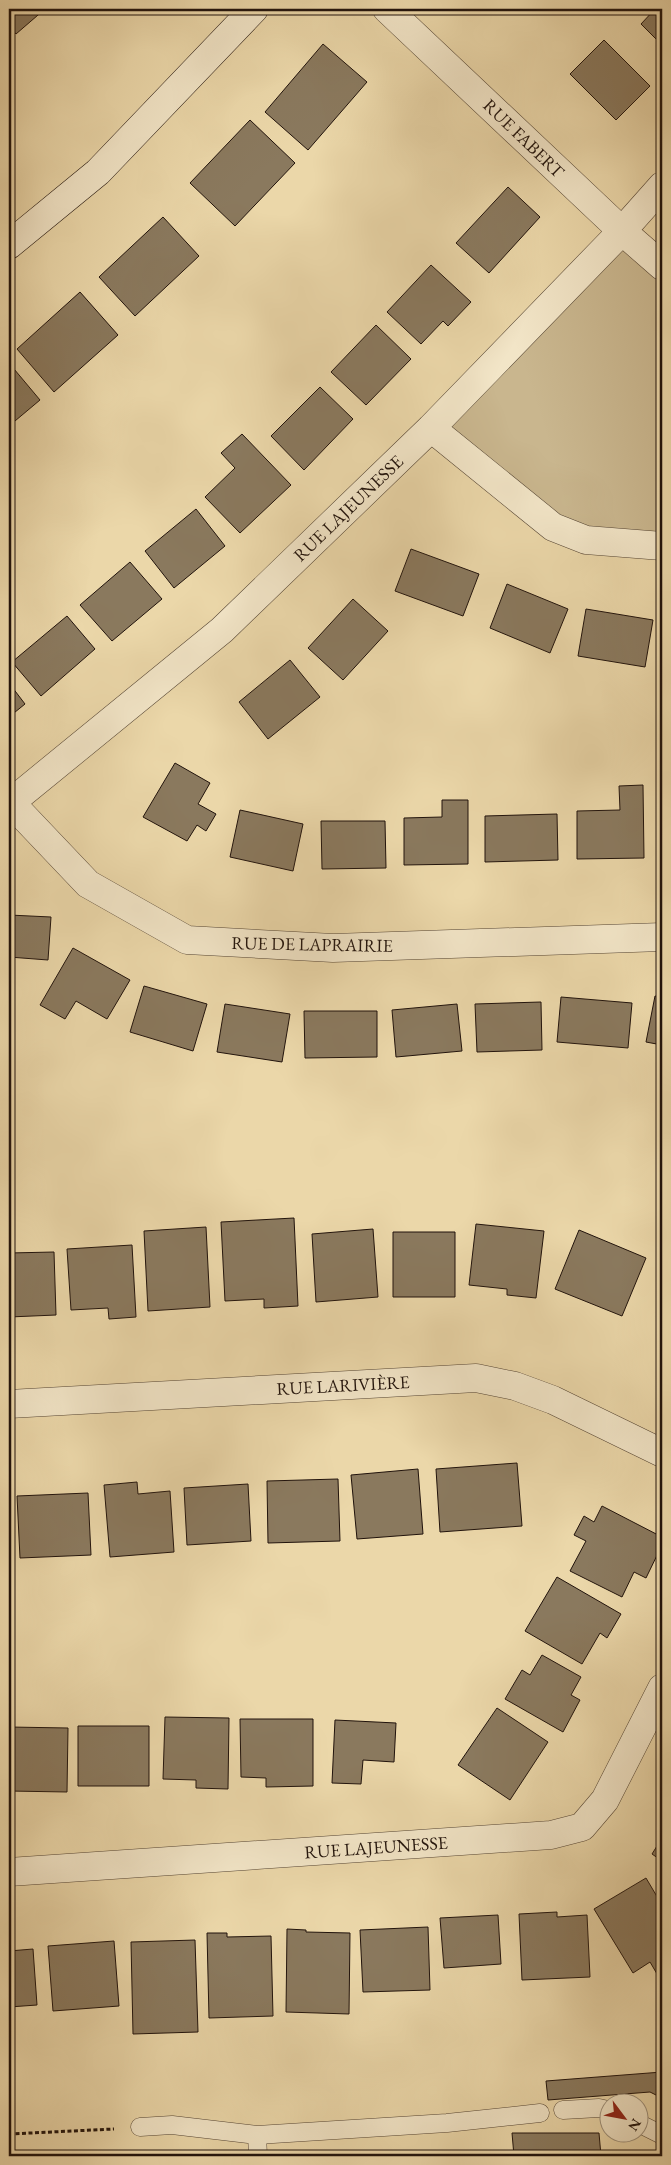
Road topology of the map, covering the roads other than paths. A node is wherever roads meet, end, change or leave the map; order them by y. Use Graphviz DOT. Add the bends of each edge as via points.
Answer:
graph roads {
  1 [pos="254,9"];
  2 [pos="388,9"];
  3 [pos="662,186"];
  4 [pos="622,231"];
  5 [pos="9,245"];
  6 [pos="662,266"];
  7 [pos="431,428"];
  8 [pos="662,546"];
  9 [pos="10,804"];
  10 [pos="662,937"];
  11 [pos="9,1404"];
  12 [pos="662,1453"];
  13 [pos="662,1688"];
  14 [pos="9,1872"];
  15 [pos="598,2108"];
  16 [pos="563,2110"];
  17 [pos="540,2113"];
  18 [pos="140,2127"];
  19 [pos="648,2128"];
  20 [pos="257,2135"];
  21 [pos="662,2135"];
  22 [pos="258,2156"];
  1 -- 5 [label="street" via="98,172"];
  2 -- 4 [label="street, RUE FABERT"];
  3 -- 4 [label="street, RUE LAJEUNESSE"];
  4 -- 6 [label="street, RUE FABERT"];
  4 -- 7 [label="street, RUE LAJEUNESSE"];
  7 -- 8 [label="street" via="553,527 586,540"];
  7 -- 9 [label="street, RUE LAJEUNESSE" via="222,630"];
  9 -- 10 [label="street, RUE DE LAPRAIRIE" via="88,884 186,940 333,948"];
  11 -- 12 [label="street, RUE LARIVIÈRE" via="476,1378 515,1386 552,1400"];
  13 -- 14 [label="street, RUE LAJEUNESSE" via="605,1800 582,1827 551,1835"];
  15 -- 16 [label="lane"];
  17 -- 20 [label="lane" via="447,2123"];
  18 -- 20 [label="lane" via="172,2125"];
  19 -- 21 [label="lane"];
  20 -- 22 [label="lane"];
}
